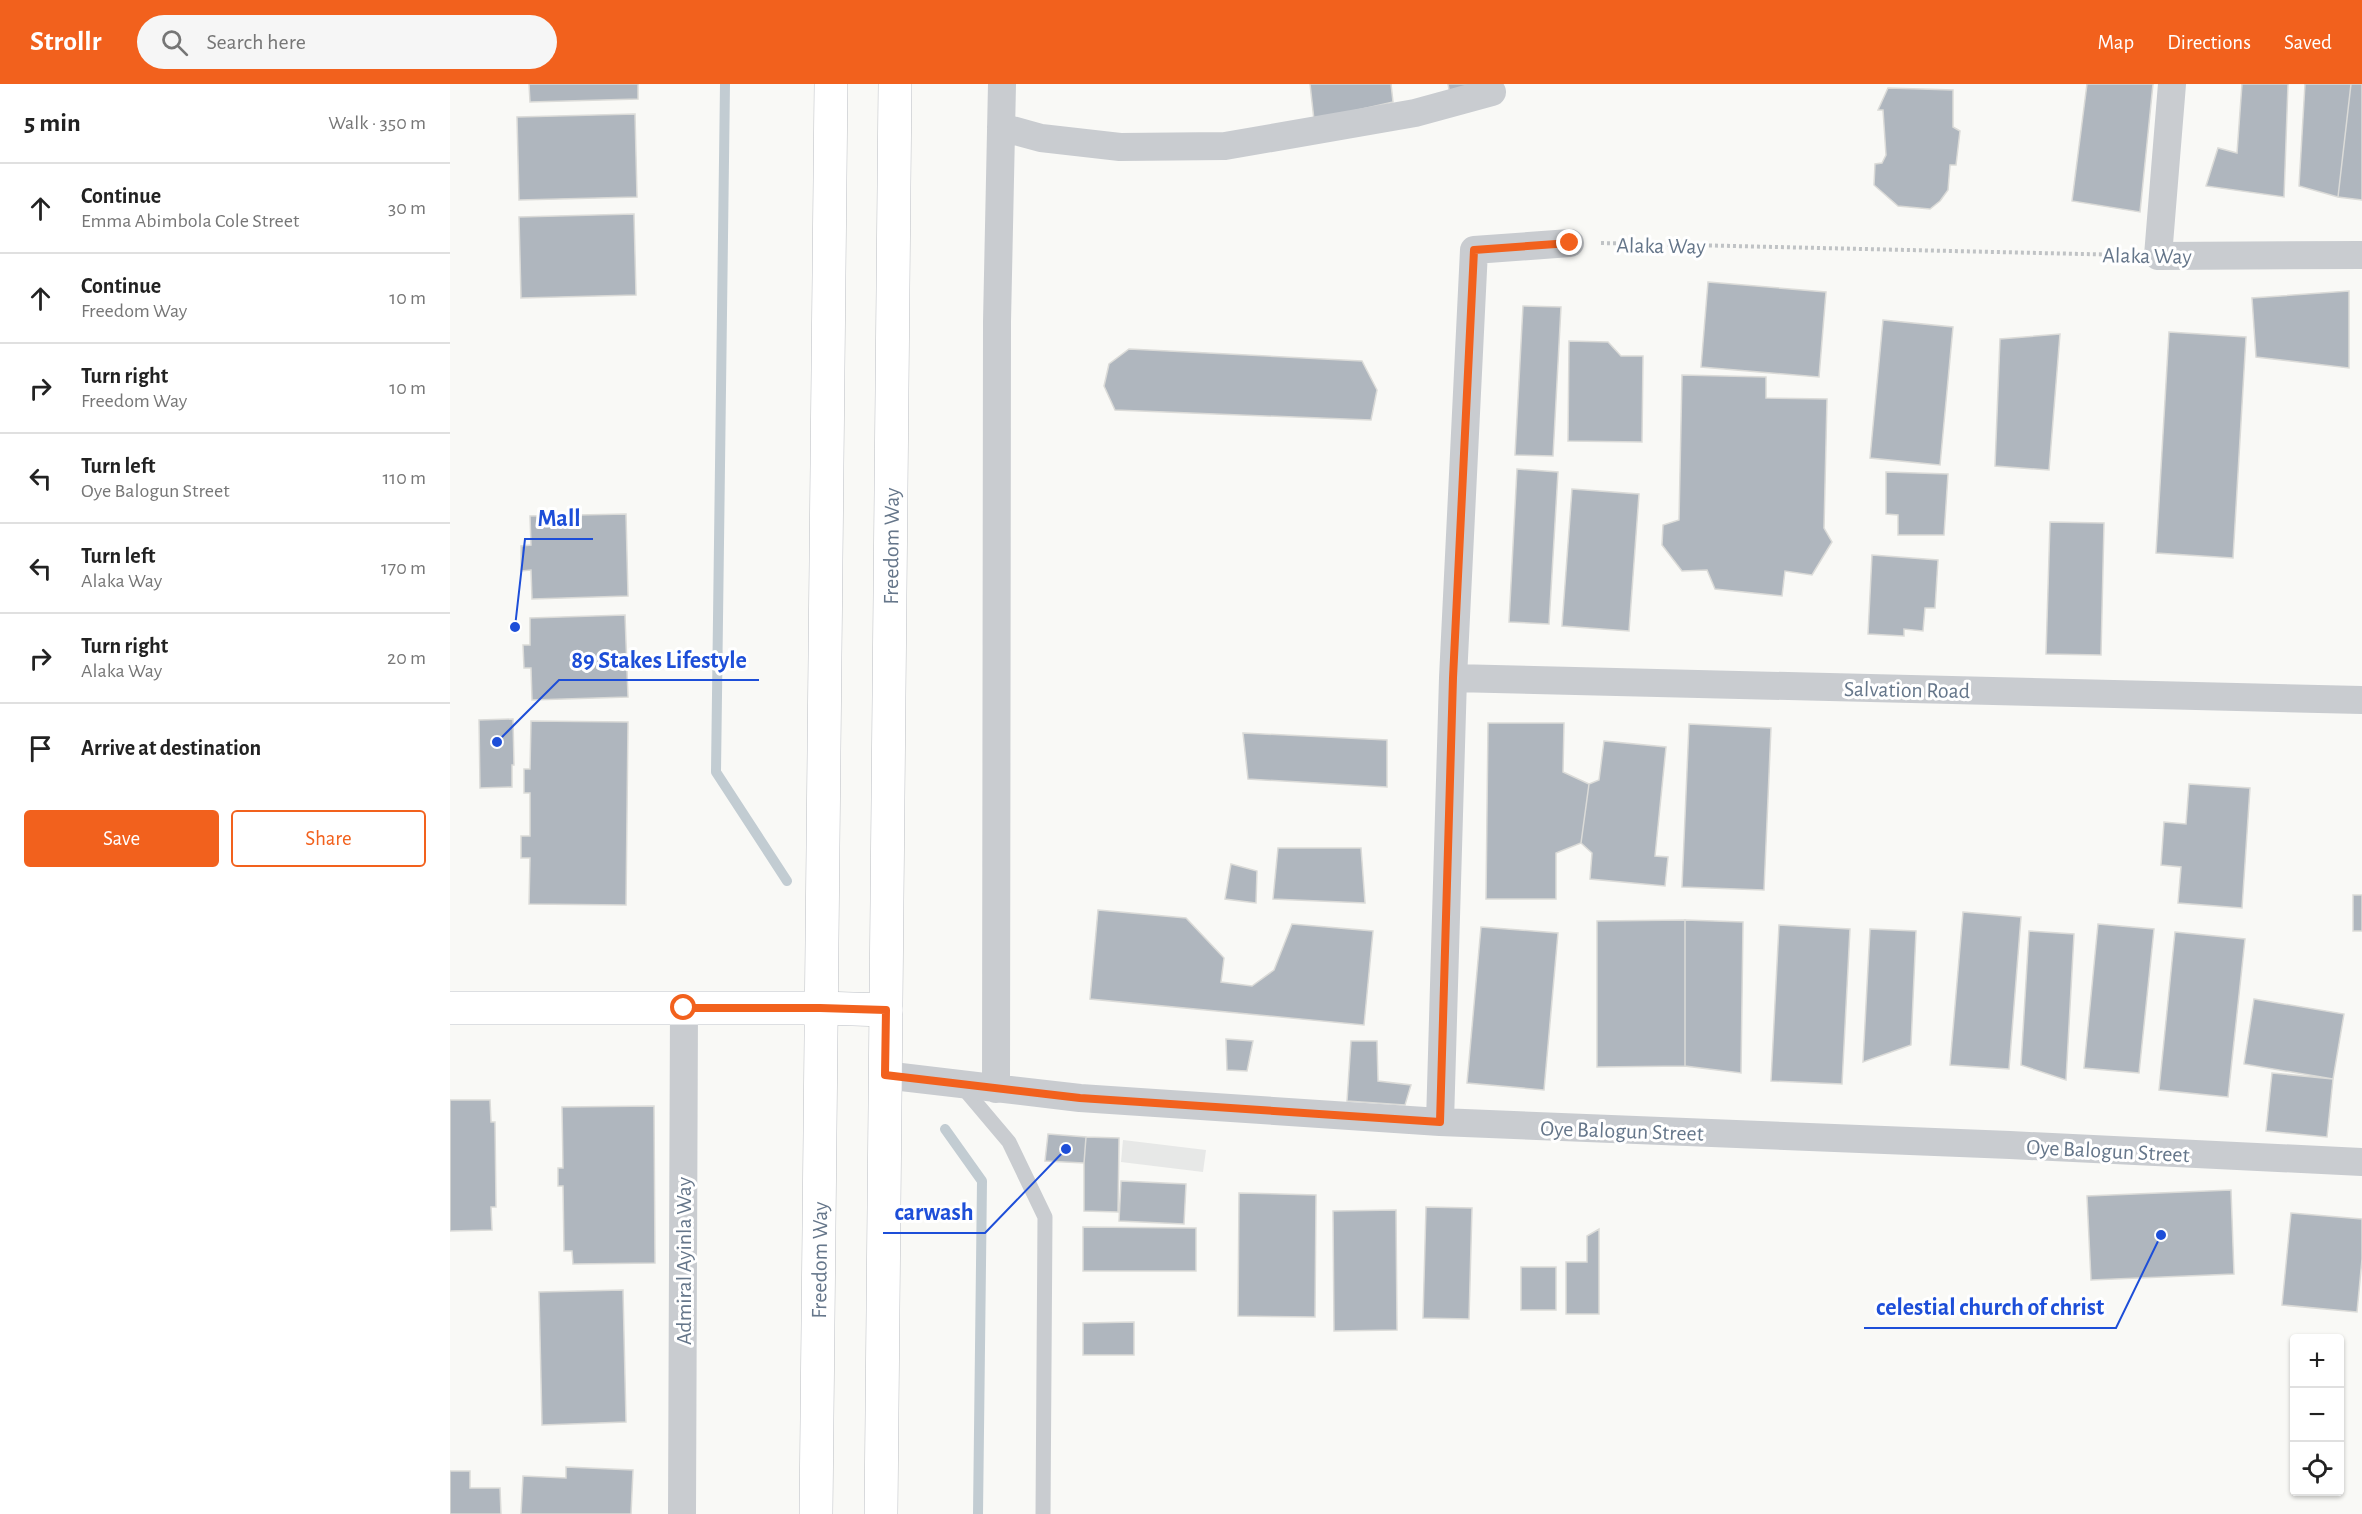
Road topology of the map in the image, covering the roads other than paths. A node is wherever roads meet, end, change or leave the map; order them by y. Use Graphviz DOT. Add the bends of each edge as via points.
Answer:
graph roads {
  1 [pos="831,84"];
  2 [pos="895,84"];
  3 [pos="1002,84"];
  4 [pos="2172,84"];
  5 [pos="1492,92"];
  6 [pos="1001,127"];
  7 [pos="1570,243"];
  8 [pos="2362,255"];
  9 [pos="1453,678"];
  10 [pos="2362,700"];
  11 [pos="450,1008"];
  12 [pos="684,1008"];
  13 [pos="820,1008"];
  14 [pos="886,1010"];
  15 [pos="885,1075"];
  16 [pos="959,1084"];
  17 [pos="996,1089"];
  18 [pos="1440,1122"];
  19 [pos="2362,1162"];
  20 [pos="682,1514"];
  21 [pos="816,1514"];
  22 [pos="882,1514"];
  23 [pos="1043,1514"];
  1 -- 13 [label="main road, Freedom Way"];
  2 -- 14 [label="main road, Freedom Way"];
  3 -- 6 [label="street"];
  4 -- 8 [label="street, Alaka Way" via="2158,256"];
  5 -- 6 [label="street" via="1415,113 1225,146 1120,147 1041,138"];
  6 -- 17 [label="street"];
  7 -- 9 [label="street" via="1474,250"];
  9 -- 10 [label="street, Salvation Road"];
  9 -- 18 [label="street"];
  11 -- 12 [label="main road"];
  12 -- 13 [label="main road"];
  12 -- 20 [label="street, Admiral Ayinla Way"];
  13 -- 14 [label="main road"];
  13 -- 21 [label="main road, Freedom Way"];
  14 -- 15 [label="main road, Freedom Way"];
  15 -- 16 [label="street, Oye Balogun Street"];
  15 -- 22 [label="main road, Freedom Way"];
  16 -- 17 [label="street, Oye Balogun Street"];
  16 -- 23 [label="lane" via="1009,1142 1045,1217"];
  17 -- 18 [label="street, Oye Balogun Street"];
  18 -- 19 [label="street, Oye Balogun Street"];
}
